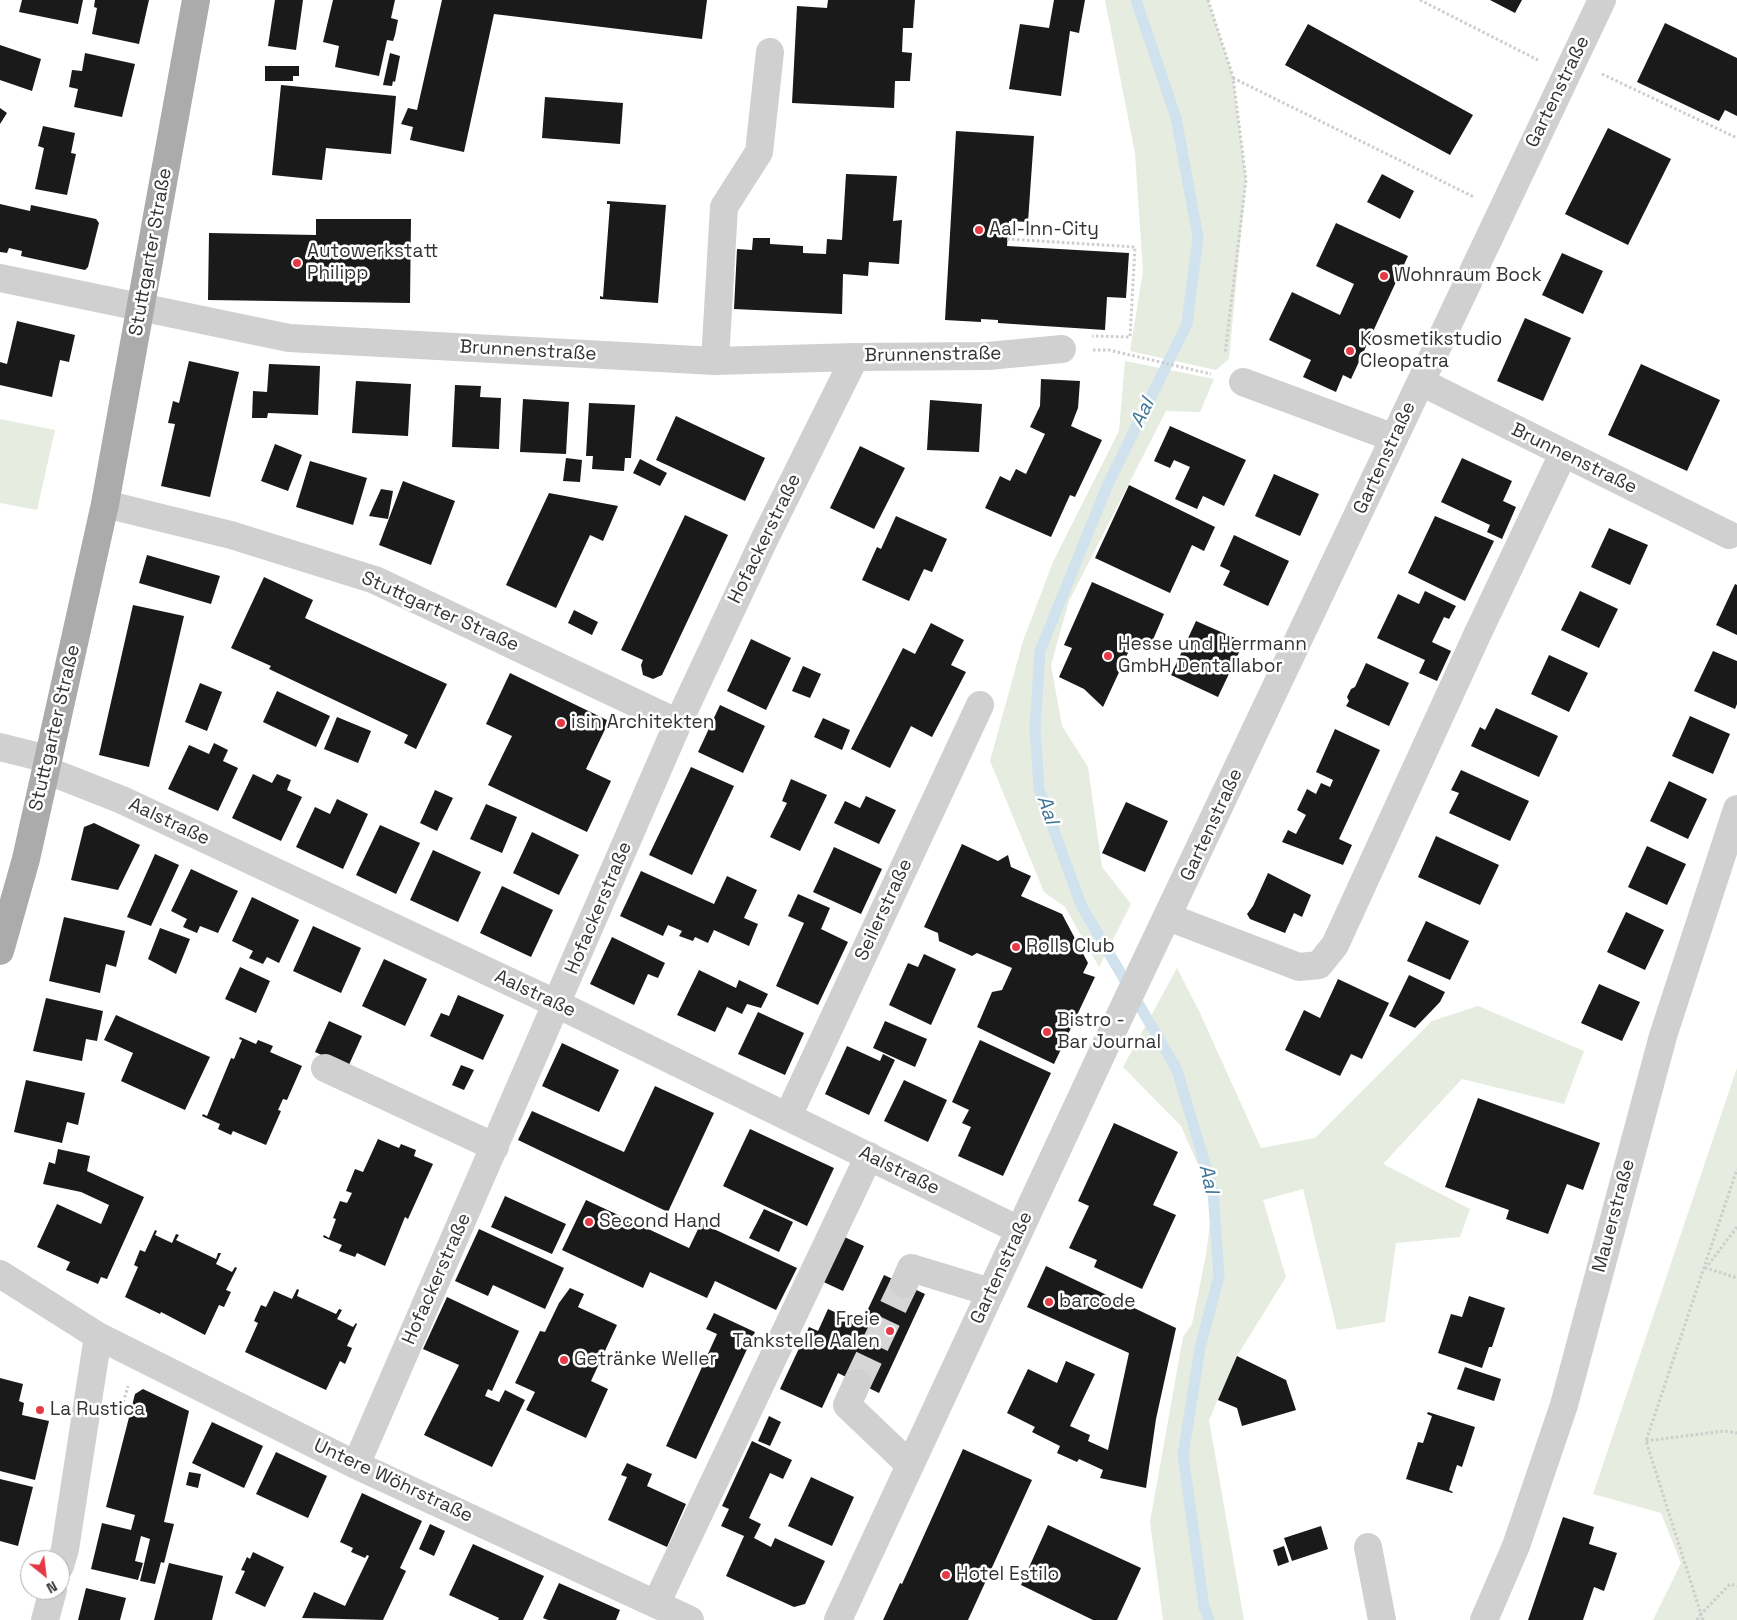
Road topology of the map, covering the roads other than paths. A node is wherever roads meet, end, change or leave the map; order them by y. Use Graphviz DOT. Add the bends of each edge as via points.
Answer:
graph roads {
  1 [pos="196,0"];
  2 [pos="1602,0"];
  3 [pos="770,52"];
  4 [pos="0,278"];
  5 [pos="142,308"];
  6 [pos="1062,349"];
  7 [pos="855,357"];
  8 [pos="715,361"];
  9 [pos="1243,382"];
  10 [pos="1421,382"];
  11 [pos="1394,438"];
  12 [pos="1563,454"];
  13 [pos="105,504"];
  14 [pos="1729,535"];
  15 [pos="980,705"];
  16 [pos="678,723"];
  17 [pos="0,748"];
  18 [pos="47,764"];
  19 [pos="1737,809"];
  20 [pos="1168,917"];
  21 [pos="0,951"];
  22 [pos="557,1004"];
  23 [pos="325,1068"];
  24 [pos="788,1116"];
  25 [pos="495,1147"];
  26 [pos="869,1156"];
  27 [pos="1019,1230"];
  28 [pos="0,1274"];
  29 [pos="904,1284"];
  30 [pos="990,1292"];
  31 [pos="98,1336"];
  32 [pos="857,1383"];
  33 [pos="356,1465"];
  34 [pos="910,1465"];
  35 [pos="1368,1547"];
  36 [pos="65,1550"];
  37 [pos="51,1600"];
  38 [pos="656,1604"];
  39 [pos="45,1620"];
  40 [pos="690,1620"];
  41 [pos="838,1620"];
  42 [pos="1382,1620"];
  43 [pos="1484,1620"];
  1 -- 5 [label="main road, Stuttgarter Straße"];
  2 -- 10 [label="street, Gartenstraße"];
  3 -- 8 [label="street" via="759,152 724,207"];
  4 -- 5 [label="street, Brunnenstraße"];
  5 -- 8 [label="street, Brunnenstraße" via="289,338"];
  5 -- 13 [label="main road, Stuttgarter Straße"];
  6 -- 7 [label="street, Brunnenstraße" via="988,356"];
  7 -- 8 [label="street, Brunnenstraße"];
  7 -- 16 [label="street, Hofackerstraße"];
  9 -- 11 [label="street"];
  10 -- 11 [label="street, Gartenstraße"];
  10 -- 12 [label="street, Brunnenstraße"];
  11 -- 20 [label="street, Gartenstraße"];
  12 -- 14 [label="street, Brunnenstraße"];
  12 -- 20 [label="street" via="1335,945 1319,965 1299,967"];
  13 -- 16 [label="street, Stuttgarter Straße" via="231,535 375,580"];
  13 -- 18 [label="main road, Stuttgarter Straße"];
  15 -- 24 [label="street, Seilerstraße"];
  16 -- 22 [label="street, Hofackerstraße"];
  17 -- 18 [label="street, Aalstraße"];
  18 -- 21 [label="main road, Stuttgarter Straße" via="26,859"];
  18 -- 22 [label="street, Aalstraße"];
  19 -- 43 [label="street, Mauerstraße" via="1662,1036 1564,1404 1516,1546"];
  20 -- 27 [label="street, Gartenstraße"];
  22 -- 24 [label="street, Aalstraße"];
  22 -- 25 [label="street, Hofackerstraße"];
  23 -- 25 [label="street"];
  24 -- 26 [label="street, Aalstraße"];
  25 -- 33 [label="street, Hofackerstraße"];
  26 -- 27 [label="street, Aalstraße"];
  26 -- 38 [label="street"];
  27 -- 30 [label="street, Gartenstraße"];
  28 -- 31 [label="street, Untere Wöhrstraße"];
  29 -- 30 [label="street" via="911,1268"];
  30 -- 34 [label="street, Gartenstraße"];
  31 -- 33 [label="street, Untere Wöhrstraße"];
  31 -- 36 [label="street"];
  32 -- 34 [label="street" via="847,1405"];
  33 -- 38 [label="street, Untere Wöhrstraße"];
  34 -- 41 [label="street, Gartenstraße"];
  35 -- 42 [label="street"];
  37 -- 39 [label="street"];
  38 -- 40 [label="street, Untere Wöhrstraße"];
}
